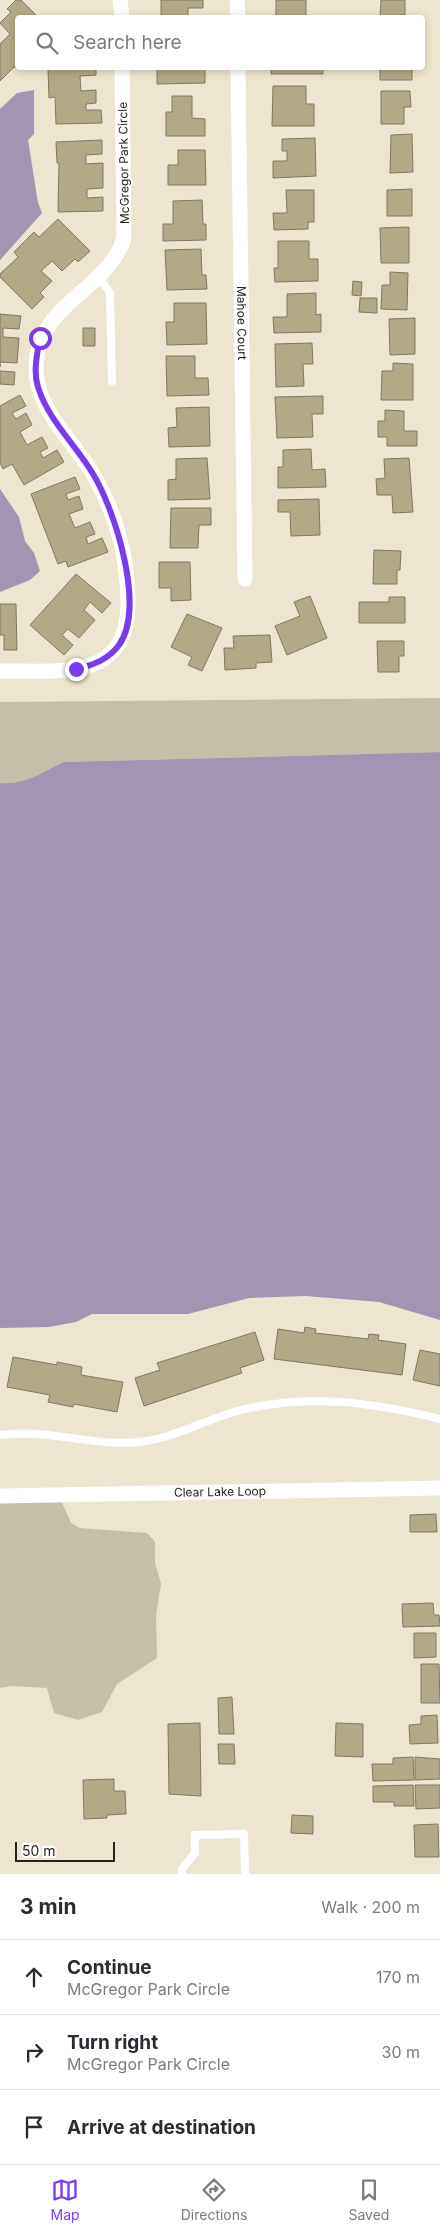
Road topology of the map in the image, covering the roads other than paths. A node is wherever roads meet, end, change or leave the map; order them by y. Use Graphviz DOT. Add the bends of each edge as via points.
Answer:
graph roads {
  1 [pos="120,0"];
  2 [pos="237,0"];
  3 [pos="122,15"];
  4 [pos="238,15"];
  5 [pos="122,70"];
  6 [pos="238,70"];
  7 [pos="98,276"];
  8 [pos="112,381"];
  9 [pos="245,579"];
  10 [pos="0,671"];
  11 [pos="440,1419"];
  12 [pos="0,1435"];
  13 [pos="440,1488"];
  14 [pos="0,1496"];
  15 [pos="182,1874"];
  16 [pos="245,1874"];
  1 -- 3 [label="street"];
  2 -- 4 [label="street"];
  5 -- 7 [label="street, McGregor Park Circle" via="124,238 120,253"];
  6 -- 9 [label="street, Mahoe Court"];
  7 -- 8 [label="lane" via="110,293"];
  7 -- 10 [label="street, McGregor Park Circle" via="49,324 40,338 36,369 43,400 93,474 116,524 125,559 128,611 125,630 119,645 92,665 76,669"];
  11 -- 12 [label="lane" via="372,1404 308,1401 237,1411 143,1442 104,1442 17,1432"];
  13 -- 14 [label="street, Clear Lake Loop"];
  15 -- 16 [label="lane" via="182,1868 195,1854 195,1835 244,1834"];
}
